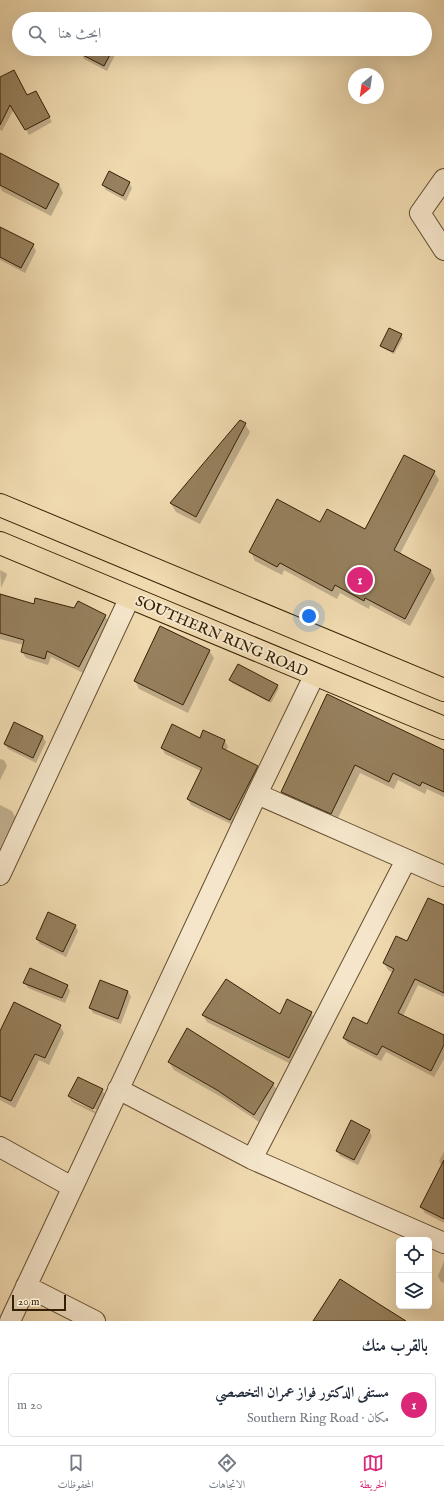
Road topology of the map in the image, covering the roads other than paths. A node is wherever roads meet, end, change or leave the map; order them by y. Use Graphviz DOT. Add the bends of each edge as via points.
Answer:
graph roads {
  1 [pos="444,179"];
  2 [pos="444,250"];
  3 [pos="0,505"];
  4 [pos="0,543"];
  5 [pos="130,597"];
  6 [pos="315,674"];
  7 [pos="444,690"];
  8 [pos="444,728"];
  9 [pos="257,794"];
  10 [pos="406,860"];
  11 [pos="0,875"];
  12 [pos="444,876"];
  13 [pos="118,1089"];
  14 [pos="0,1147"];
  15 [pos="252,1159"];
  16 [pos="72,1187"];
  17 [pos="444,1243"];
  18 [pos="26,1286"];
  19 [pos="10,1321"];
  20 [pos="95,1321"];
  1 -- 2 [label="street" via="420,213"];
  3 -- 7 [label="main road"];
  4 -- 5 [label="main road, SOUTHERN RING ROAD"];
  5 -- 6 [label="main road, SOUTHERN RING ROAD"];
  5 -- 11 [label="street"];
  6 -- 8 [label="main road, SOUTHERN RING ROAD"];
  6 -- 9 [label="street"];
  9 -- 10 [label="street"];
  9 -- 13 [label="street"];
  10 -- 12 [label="street"];
  10 -- 15 [label="street"];
  13 -- 15 [label="street"];
  13 -- 16 [label="street"];
  14 -- 16 [label="street"];
  15 -- 17 [label="street"];
  16 -- 18 [label="street"];
  18 -- 19 [label="street"];
  18 -- 20 [label="street"];
}
